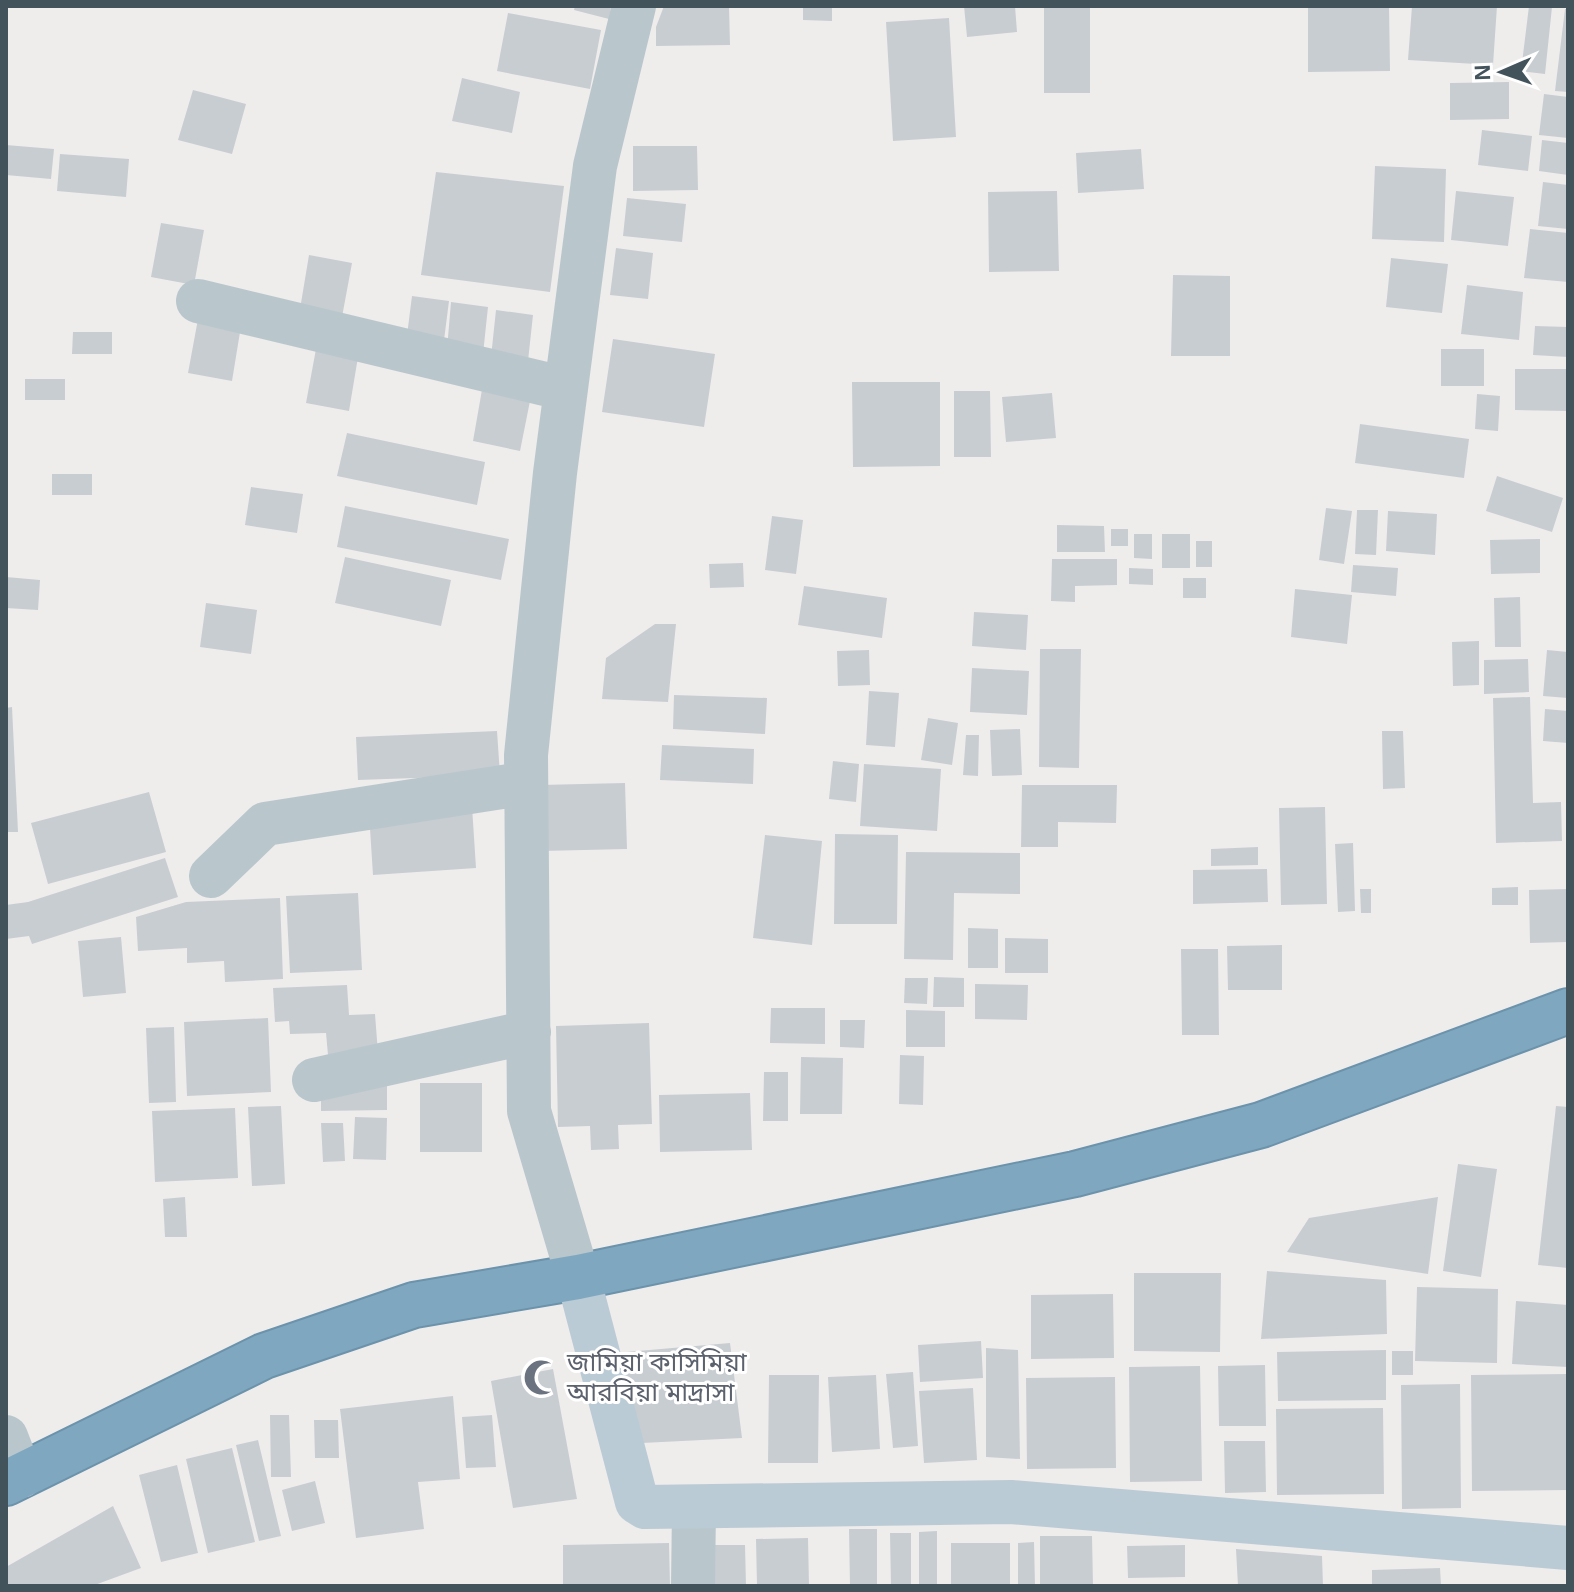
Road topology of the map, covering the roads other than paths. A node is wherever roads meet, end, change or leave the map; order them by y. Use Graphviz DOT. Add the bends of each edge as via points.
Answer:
graph roads {
  1 [pos="634,6"];
  2 [pos="198,301"];
  3 [pos="566,389"];
  4 [pos="509,786"];
  5 [pos="211,876"];
  6 [pos="1568,1011"];
  7 [pos="529,1032"];
  8 [pos="314,1080"];
  9 [pos="578,1277"];
  10 [pos="11,1465"];
  11 [pos="694,1507"];
  12 [pos="1568,1548"];
  13 [pos="693,1586"];
  1 -- 3 [label="street" via="595,166"];
  2 -- 3 [label="street"];
  3 -- 7 [label="street" via="526,755"];
  4 -- 5 [label="street" via="265,824"];
  6 -- 9 [label="highway" via="1261,1125 1075,1174"];
  7 -- 8 [label="street"];
  7 -- 9 [label="street" via="529,1111"];
  9 -- 10 [label="highway" via="414,1305 264,1356"];
  9 -- 11 [label="street" via="637,1502 645,1507"];
  11 -- 12 [label="street" via="1011,1502"];
  11 -- 13 [label="street"];
}
